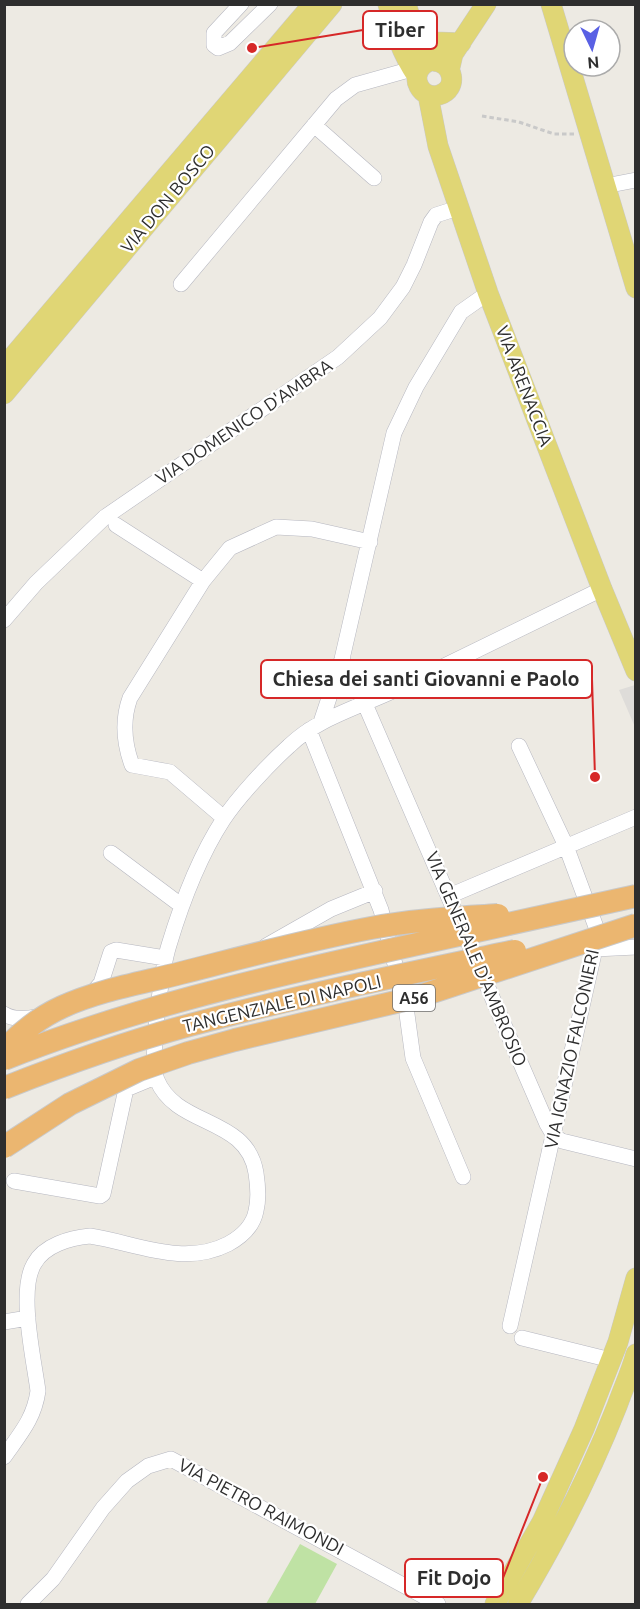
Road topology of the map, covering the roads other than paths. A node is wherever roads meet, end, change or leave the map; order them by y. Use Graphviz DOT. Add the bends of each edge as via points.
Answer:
graph roads {
  1 [pos="241,4"];
  2 [pos="270,4"];
  3 [pos="313,4"];
  4 [pos="332,4"];
  5 [pos="388,4"];
  6 [pos="406,4"];
  7 [pos="486,4"];
  8 [pos="551,4"];
  9 [pos="415,34"];
  10 [pos="436,62"];
  11 [pos="428,95"];
  12 [pos="314,125"];
  13 [pos="374,178"];
  14 [pos="636,180"];
  15 [pos="605,186"];
  16 [pos="458,208"];
  17 [pos="181,284"];
  18 [pos="636,288"];
  19 [pos="488,293"];
  20 [pos="4,367"];
  21 [pos="4,394"];
  22 [pos="116,525"];
  23 [pos="370,542"];
  24 [pos="203,581"];
  25 [pos="602,589"];
  26 [pos="4,620"];
  27 [pos="342,659"];
  28 [pos="636,671"];
  29 [pos="365,704"];
  30 [pos="315,726"];
  31 [pos="519,746"];
  32 [pos="636,817"];
  33 [pos="224,818"];
  34 [pos="566,846"];
  35 [pos="111,853"];
  36 [pos="375,891"];
  37 [pos="449,896"];
  38 [pos="636,896"];
  39 [pos="182,906"];
  40 [pos="577,909"];
  41 [pos="636,925"];
  42 [pos="636,947"];
  43 [pos="595,949"];
  44 [pos="165,958"];
  45 [pos="160,985"];
  46 [pos="4,1014"];
  47 [pos="4,1050"];
  48 [pos="4,1059"];
  49 [pos="155,1077"];
  50 [pos="4,1088"];
  51 [pos="554,1136"];
  52 [pos="4,1147"];
  53 [pos="636,1159"];
  54 [pos="463,1177"];
  55 [pos="14,1181"];
  56 [pos="636,1278"];
  57 [pos="28,1318"];
  58 [pos="4,1322"];
  59 [pos="510,1326"];
  60 [pos="522,1338"];
  61 [pos="611,1360"];
  62 [pos="635,1361"];
  63 [pos="7,1449"];
  64 [pos="28,1605"];
  65 [pos="438,1605"];
  66 [pos="495,1605"];
  67 [pos="518,1605"];
  1 -- 2 [label="street" via="214,33 214,45 218,48 230,43"];
  3 -- 20 [label="main road, VIA DON BOSCO"];
  4 -- 21 [label="main road, VIA DON BOSCO"];
  5 -- 10 [label="main road" via="397,41"];
  6 -- 9 [label="main road"];
  7 -- 10 [label="main road"];
  8 -- 15 [label="main road"];
  9 -- 10 [label="main road"];
  9 -- 10 [label="main road" via="435,42"];
  10 -- 11 [label="main road, VIA ARENACCIA" via="420,89"];
  10 -- 11 [label="main road" via="452,81 439,95"];
  10 -- 12 [label="street" via="355,86 336,99"];
  11 -- 16 [label="main road, VIA ARENACCIA" via="438,146"];
  12 -- 13 [label="street"];
  12 -- 17 [label="street"];
  14 -- 15 [label="street"];
  15 -- 18 [label="main road"];
  16 -- 19 [label="main road, VIA ARENACCIA"];
  16 -- 26 [label="street, VIA DOMENICO D'AMBRA" via="436,215 403,287 380,318 338,357 105,517 36,583"];
  19 -- 23 [label="street" via="460,312 407,405 394,433"];
  19 -- 25 [label="main road, VIA ARENACCIA"];
  22 -- 24 [label="street"];
  23 -- 24 [label="street" via="312,529 276,527 230,548"];
  23 -- 27 [label="street"];
  24 -- 33 [label="street" via="130,698 125,744 132,765 170,772"];
  25 -- 28 [label="main road, VIA ARENACCIA"];
  25 -- 29 [label="street"];
  27 -- 29 [label="street, VIA GENERALE D'AMBROSIO"];
  27 -- 30 [label="street"];
  29 -- 30 [label="street"];
  29 -- 37 [label="street, VIA GENERALE D'AMBROSIO"];
  30 -- 33 [label="street" via="289,745"];
  30 -- 36 [label="street"];
  31 -- 34 [label="street, VIA IGNAZIO FALCONIERI"];
  32 -- 34 [label="street"];
  33 -- 39 [label="street"];
  34 -- 37 [label="street"];
  34 -- 43 [label="street, VIA IGNAZIO FALCONIERI" via="596,927"];
  35 -- 39 [label="street"];
  36 -- 45 [label="street" via="304,923 239,964"];
  36 -- 54 [label="street" via="406,1008 413,1058"];
  37 -- 51 [label="street, VIA GENERALE D'AMBROSIO"];
  38 -- 40 [label="highway, TANGENZIALE DI NAPOLI, bridge"];
  39 -- 44 [label="street"];
  40 -- 47 [label="highway, bridge" via="399,924 285,947 78,1001 40,1019"];
  40 -- 48 [label="highway, TANGENZIALE DI NAPOLI, bridge" via="228,987 98,1025"];
  41 -- 50 [label="highway, TANGENZIALE DI NAPOLI, bridge" via="190,1025"];
  41 -- 52 [label="highway, A56, bridge" via="417,997 235,1040 139,1070 70,1104"];
  42 -- 43 [label="street"];
  43 -- 51 [label="street, VIA IGNAZIO FALCONIERI"];
  44 -- 45 [label="street"];
  44 -- 46 [label="street" via="116,950 108,957 101,983 82,1005 51,1015 22,1018"];
  45 -- 49 [label="street"];
  49 -- 55 [label="street" via="126,1089 103,1194"];
  49 -- 57 [label="street" via="163,1092 180,1107 237,1137 246,1147 254,1160 256,1214 235,1240 199,1253 162,1252 90,1236 59,1244 34,1263 29,1279"];
  51 -- 53 [label="street" via="571,1144"];
  51 -- 59 [label="street, VIA IGNAZIO FALCONIERI"];
  56 -- 61 [label="main road"];
  57 -- 58 [label="street"];
  57 -- 63 [label="street" via="38,1391 32,1417"];
  60 -- 61 [label="street"];
  61 -- 66 [label="main road" via="542,1522"];
  62 -- 67 [label="main road" via="586,1479"];
  64 -- 65 [label="street, VIA PIETRO RAIMONDI" via="53,1579 103,1508 128,1481 148,1466 171,1459"];
}
